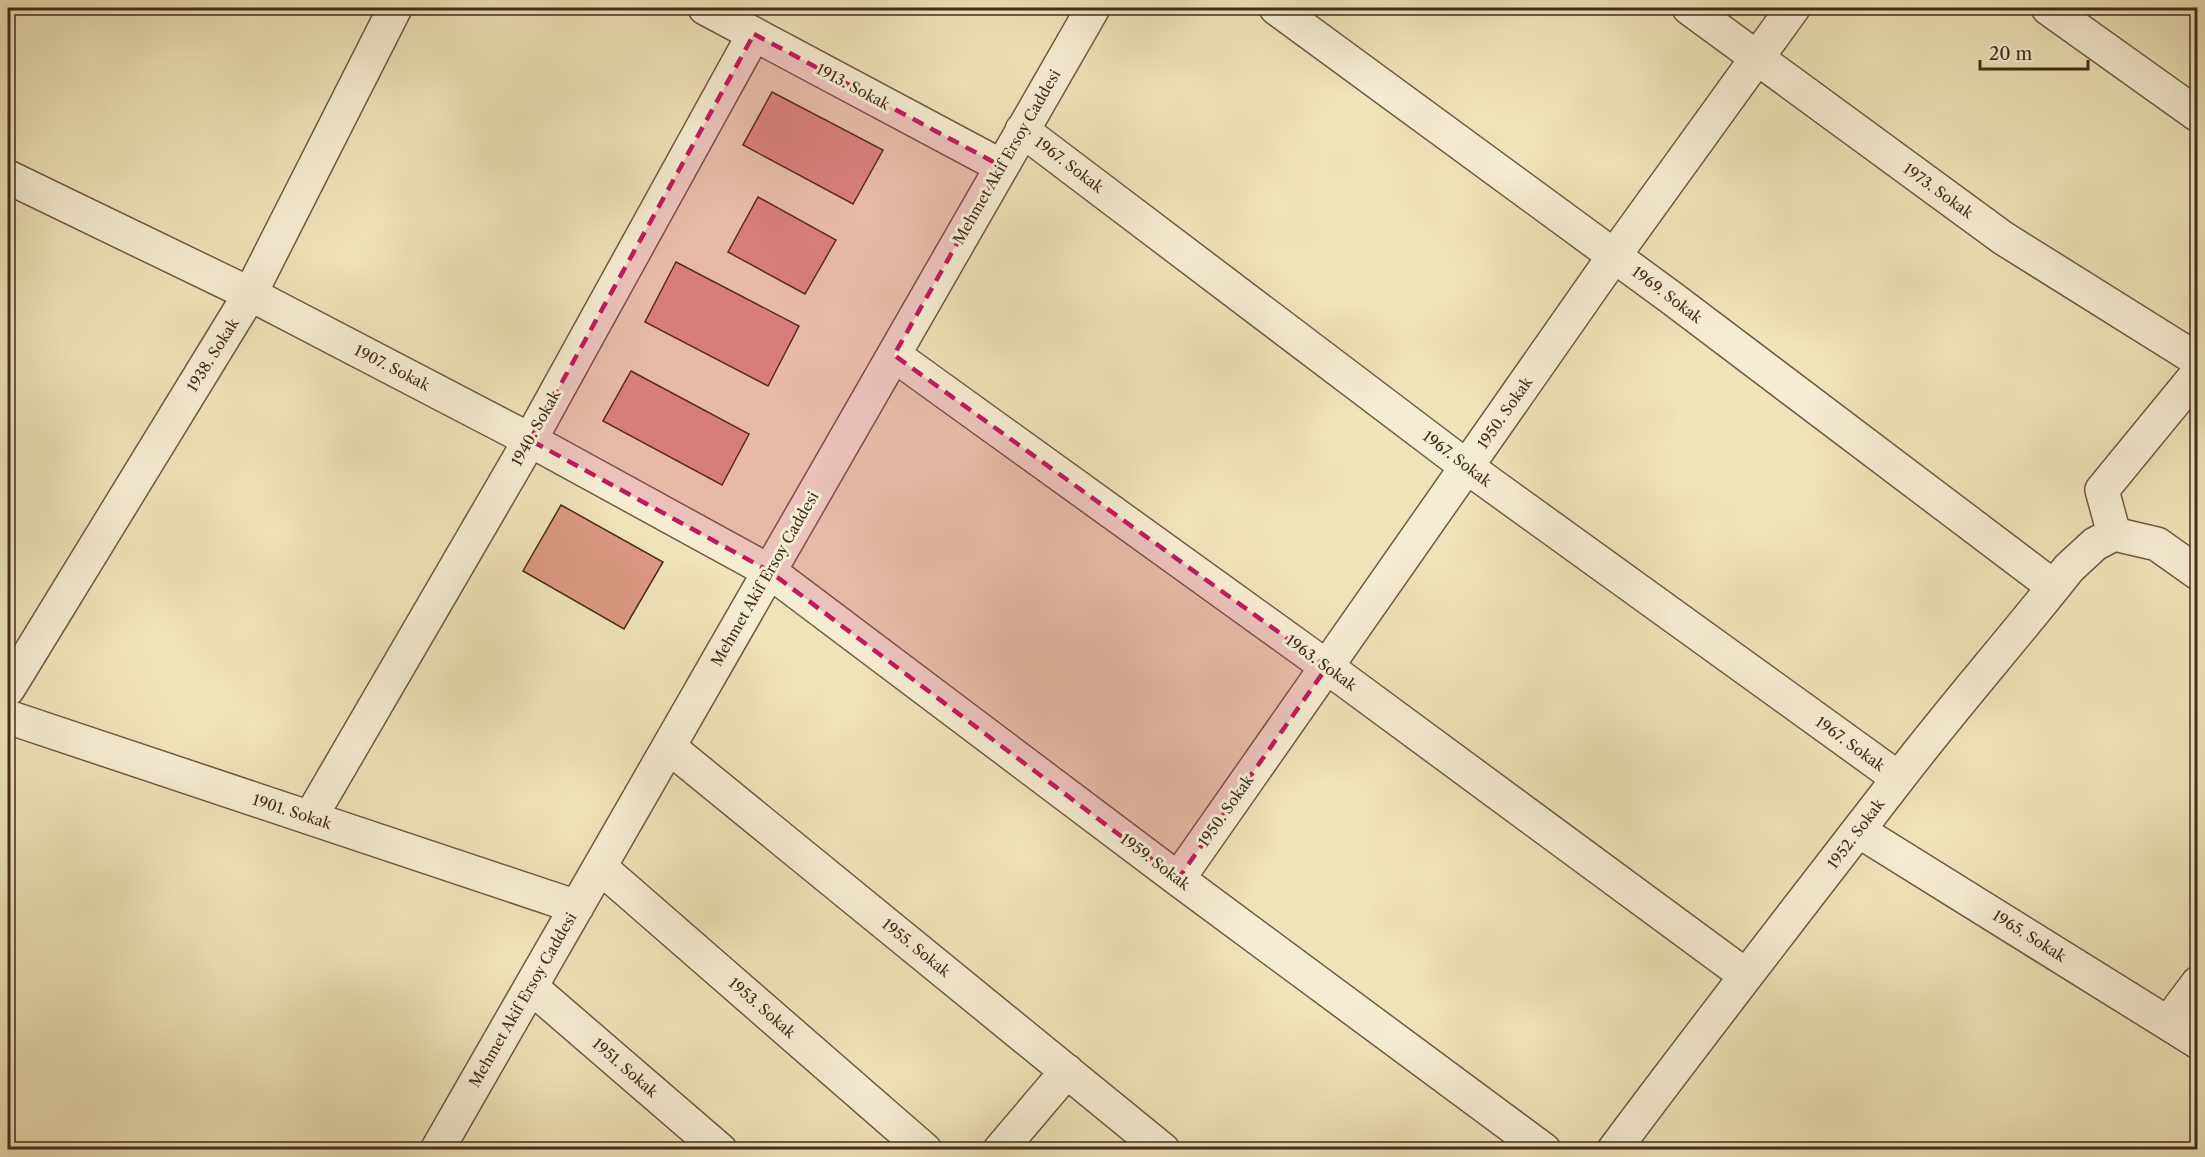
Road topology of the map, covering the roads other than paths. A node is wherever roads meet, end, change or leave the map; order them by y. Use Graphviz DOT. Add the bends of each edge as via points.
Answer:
graph roads {
  1 [pos="395,8"];
  2 [pos="705,8"];
  3 [pos="1093,8"];
  4 [pos="1276,8"];
  5 [pos="1689,8"];
  6 [pos="1793,8"];
  7 [pos="2048,8"];
  8 [pos="754,34"];
  9 [pos="1756,57"];
  10 [pos="2198,115"];
  11 [pos="1022,130"];
  12 [pos="1002,166"];
  13 [pos="8,177"];
  14 [pos="1614,256"];
  15 [pos="250,294"];
  16 [pos="894,355"];
  17 [pos="2198,360"];
  18 [pos="2198,373"];
  19 [pos="530,440"];
  20 [pos="1467,467"];
  21 [pos="2114,534"];
  22 [pos="769,571"];
  23 [pos="2198,573"];
  24 [pos="2054,587"];
  25 [pos="1327,667"];
  26 [pos="8,689"];
  27 [pos="8,717"];
  28 [pos="669,747"];
  29 [pos="1898,778"];
  30 [pos="310,818"];
  31 [pos="1859,831"];
  32 [pos="600,867"];
  33 [pos="1178,879"];
  34 [pos="577,907"];
  35 [pos="1745,975"];
  36 [pos="2198,983"];
  37 [pos="531,987"];
  38 [pos="2168,1023"];
  39 [pos="2198,1042"];
  40 [pos="1067,1071"];
  41 [pos="437,1149"];
  42 [pos="720,1149"];
  43 [pos="925,1149"];
  44 [pos="999,1149"];
  45 [pos="1163,1149"];
  46 [pos="1544,1149"];
  47 [pos="1614,1149"];
  1 -- 15 [label="street, 1938. Sokak"];
  2 -- 8 [label="street, 1913. Sokak"];
  3 -- 11 [label="street, Mehmet Akif Ersoy Caddesi"];
  4 -- 14 [label="street, 1969. Sokak"];
  5 -- 9 [label="street, 1973. Sokak"];
  6 -- 9 [label="street, 1950. Sokak"];
  7 -- 10 [label="street"];
  8 -- 12 [label="street, 1913. Sokak"];
  8 -- 19 [label="street, 1940. Sokak"];
  9 -- 14 [label="street, 1950. Sokak"];
  9 -- 17 [label="street, 1973. Sokak" via="2003,238"];
  11 -- 12 [label="street, Mehmet Akif Ersoy Caddesi"];
  11 -- 20 [label="street, 1967. Sokak"];
  12 -- 16 [label="street, Mehmet Akif Ersoy Caddesi"];
  13 -- 15 [label="street, 1907. Sokak"];
  14 -- 20 [label="street, 1950. Sokak"];
  14 -- 24 [label="street, 1969. Sokak"];
  15 -- 19 [label="street, 1907. Sokak"];
  15 -- 26 [label="street, 1938. Sokak"];
  16 -- 22 [label="street, Mehmet Akif Ersoy Caddesi"];
  16 -- 25 [label="street, 1963. Sokak"];
  18 -- 21 [label="street" via="2102,490"];
  19 -- 22 [label="street, 1907. Sokak"];
  19 -- 30 [label="street, 1940. Sokak"];
  20 -- 25 [label="street, 1950. Sokak"];
  20 -- 29 [label="street, 1967. Sokak"];
  21 -- 23 [label="street" via="2157,544"];
  21 -- 24 [label="street, 1952. Sokak" via="2095,544"];
  22 -- 28 [label="street, Mehmet Akif Ersoy Caddesi"];
  22 -- 33 [label="street, 1959. Sokak"];
  24 -- 29 [label="street, 1952. Sokak"];
  25 -- 33 [label="street, 1950. Sokak"];
  25 -- 35 [label="street, 1963. Sokak"];
  27 -- 30 [label="street, 1901. Sokak"];
  28 -- 32 [label="street, Mehmet Akif Ersoy Caddesi"];
  28 -- 40 [label="street, 1955. Sokak"];
  29 -- 31 [label="street, 1952. Sokak"];
  30 -- 34 [label="street, 1901. Sokak"];
  31 -- 35 [label="street, 1952. Sokak"];
  31 -- 38 [label="street, 1965. Sokak"];
  32 -- 34 [label="street, Mehmet Akif Ersoy Caddesi"];
  32 -- 43 [label="street, 1953. Sokak"];
  33 -- 46 [label="street, 1959. Sokak"];
  34 -- 37 [label="street, Mehmet Akif Ersoy Caddesi"];
  35 -- 47 [label="street, 1952. Sokak"];
  36 -- 38 [label="street"];
  37 -- 41 [label="street, Mehmet Akif Ersoy Caddesi"];
  37 -- 42 [label="street, 1951. Sokak"];
  38 -- 39 [label="street, 1965. Sokak"];
  40 -- 44 [label="street"];
  40 -- 45 [label="street, 1955. Sokak"];
}
